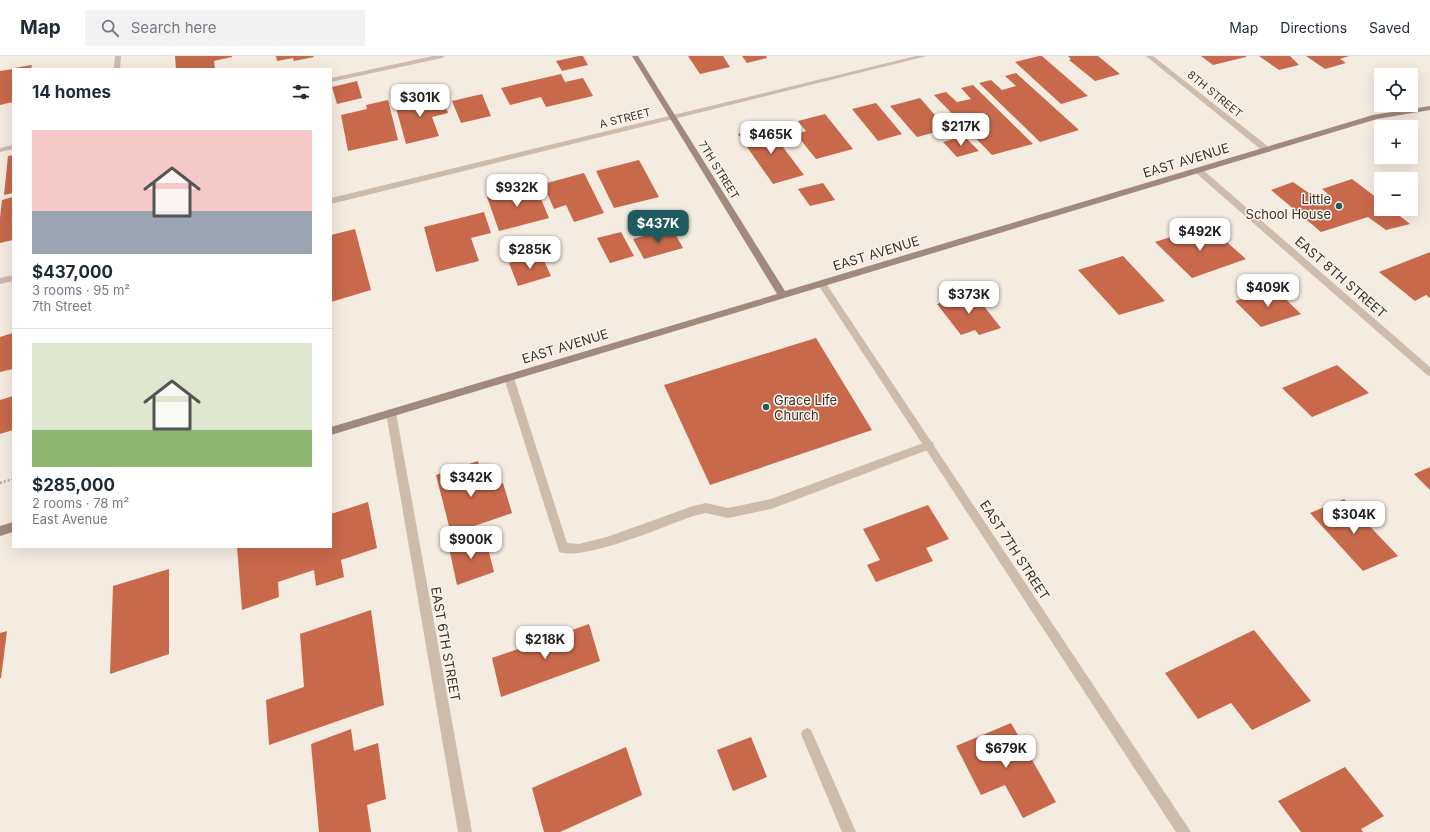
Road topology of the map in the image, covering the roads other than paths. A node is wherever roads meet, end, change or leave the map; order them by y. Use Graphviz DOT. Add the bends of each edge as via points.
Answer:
graph roads {
  1 [pos="118,56"];
  2 [pos="442,56"];
  3 [pos="635,56"];
  4 [pos="924,56"];
  5 [pos="1149,56"];
  6 [pos="117,68"];
  7 [pos="332,80"];
  8 [pos="1430,108"];
  9 [pos="673,117"];
  10 [pos="12,147"];
  11 [pos="0,150"];
  12 [pos="1267,150"];
  13 [pos="1198,171"];
  14 [pos="332,201"];
  15 [pos="12,278"];
  16 [pos="0,282"];
  17 [pos="822,284"];
  18 [pos="783,296"];
  19 [pos="1430,372"];
  20 [pos="509,378"];
  21 [pos="390,413"];
  22 [pos="332,431"];
  23 [pos="929,445"];
  24 [pos="12,527"];
  25 [pos="0,530"];
  26 [pos="807,734"];
  27 [pos="465,832"];
  28 [pos="849,832"];
  29 [pos="1184,832"];
  1 -- 6 [label="street"];
  2 -- 7 [label="street"];
  3 -- 9 [label="street, 7TH STREET"];
  4 -- 9 [label="street, A STREET"];
  5 -- 12 [label="street, 8TH STREET"];
  8 -- 12 [label="street, EAST AVENUE" via="1376,117"];
  9 -- 14 [label="street, A STREET"];
  9 -- 18 [label="street, 7TH STREET"];
  10 -- 11 [label="street"];
  12 -- 13 [label="street, EAST AVENUE"];
  13 -- 17 [label="street, EAST AVENUE"];
  13 -- 19 [label="street, EAST 8TH STREET"];
  15 -- 16 [label="street"];
  17 -- 18 [label="street, EAST AVENUE"];
  17 -- 23 [label="street, EAST 7TH STREET"];
  18 -- 20 [label="street, EAST AVENUE"];
  20 -- 21 [label="street, EAST AVENUE"];
  20 -- 23 [label="street" via="563,548 579,549 607,542 706,508 728,513 770,504"];
  21 -- 22 [label="street, EAST AVENUE"];
  21 -- 27 [label="street, EAST 6TH STREET"];
  23 -- 29 [label="street, EAST 7TH STREET"];
  24 -- 25 [label="street"];
  26 -- 28 [label="street"];
}
